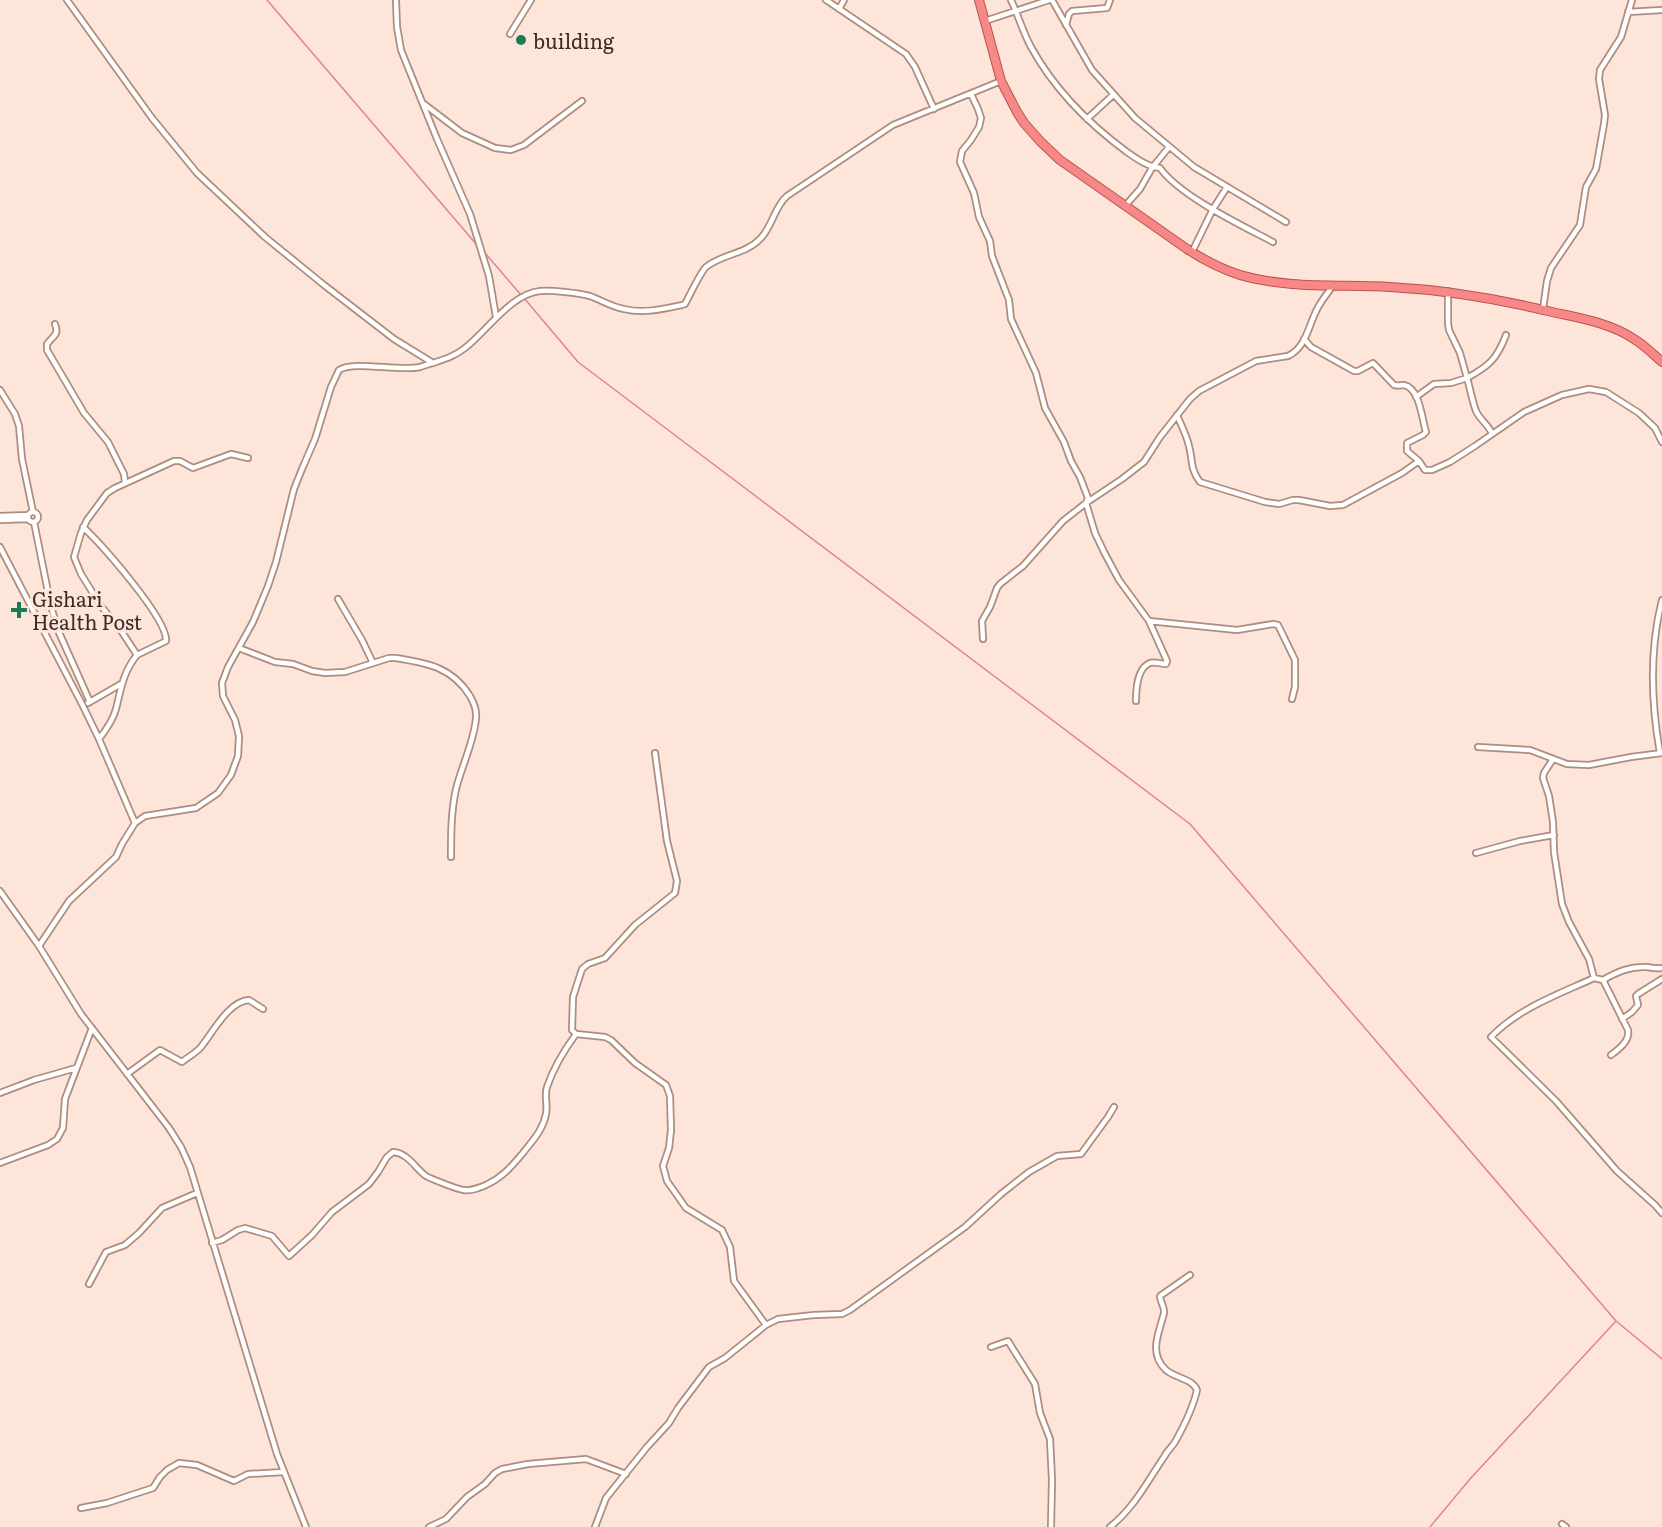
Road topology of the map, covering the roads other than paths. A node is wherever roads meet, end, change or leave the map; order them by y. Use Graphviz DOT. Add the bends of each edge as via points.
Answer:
graph roads {
  1 [pos="67,0"];
  2 [pos="396,0"];
  3 [pos="531,0"];
  4 [pos="826,0"];
  5 [pos="844,0"];
  6 [pos="979,0"];
  7 [pos="1011,0"];
  8 [pos="1050,0"];
  9 [pos="1110,0"];
  10 [pos="1632,0"];
  11 [pos="839,9"];
  12 [pos="1662,10"];
  13 [pos="1016,11"];
  14 [pos="1628,12"];
  15 [pos="985,21"];
  16 [pos="1066,25"];
  17 [pos="510,34"];
  18 [pos="1001,81"];
  19 [pos="971,94"];
  20 [pos="1113,95"];
  21 [pos="582,101"];
  22 [pos="422,103"];
  23 [pos="934,109"];
  24 [pos="1087,119"];
  25 [pos="1169,147"];
  26 [pos="1152,168"];
  27 [pos="1227,187"];
  28 [pos="1125,206"];
  29 [pos="1213,209"];
  30 [pos="1286,222"];
  31 [pos="1273,242"];
  32 [pos="1192,252"];
  33 [pos="1333,285"];
  34 [pos="1448,291"];
  35 [pos="1543,309"];
  36 [pos="496,317"];
  37 [pos="55,324"];
  38 [pos="1506,335"];
  39 [pos="1304,339"];
  40 [pos="433,363"];
  41 [pos="1662,363"];
  42 [pos="1467,378"];
  43 [pos="0,390"];
  44 [pos="1416,397"];
  45 [pos="1177,415"];
  46 [pos="1492,435"];
  47 [pos="1662,442"];
  48 [pos="248,458"];
  49 [pos="1419,461"];
  50 [pos="125,483"];
  51 [pos="1086,502"];
  52 [pos="33,512"];
  53 [pos="28,517"];
  54 [pos="0,518"];
  55 [pos="34,522"];
  56 [pos="83,527"];
  57 [pos="0,547"];
  58 [pos="338,599"];
  59 [pos="1662,600"];
  60 [pos="1149,621"];
  61 [pos="983,639"];
  62 [pos="239,648"];
  63 [pos="137,656"];
  64 [pos="373,663"];
  65 [pos="121,684"];
  66 [pos="1292,699"];
  67 [pos="1136,701"];
  68 [pos="90,702"];
  69 [pos="83,705"];
  70 [pos="99,739"];
  71 [pos="1478,747"];
  72 [pos="655,753"];
  73 [pos="1661,753"];
  74 [pos="1553,759"];
  75 [pos="135,824"];
  76 [pos="1554,835"];
  77 [pos="1476,853"];
  78 [pos="451,858"];
  79 [pos="0,891"];
  80 [pos="39,946"];
  81 [pos="1662,968"];
  82 [pos="1594,978"];
  83 [pos="1662,979"];
  84 [pos="1603,980"];
  85 [pos="263,1009"];
  86 [pos="1622,1019"];
  87 [pos="92,1028"];
  88 [pos="576,1035"];
  89 [pos="1611,1055"];
  90 [pos="76,1068"];
  91 [pos="127,1074"];
  92 [pos="0,1093"];
  93 [pos="1114,1107"];
  94 [pos="0,1163"];
  95 [pos="197,1193"];
  96 [pos="1662,1213"];
  97 [pos="212,1243"];
  98 [pos="1190,1275"];
  99 [pos="89,1284"];
  100 [pos="766,1325"];
  101 [pos="990,1347"];
  102 [pos="284,1472"];
  103 [pos="626,1474"];
  104 [pos="81,1508"];
  105 [pos="306,1527"];
  106 [pos="429,1527"];
  107 [pos="595,1527"];
  108 [pos="1051,1527"];
  109 [pos="1110,1527"];
  1 -- 40 [label="street" via="197,173 324,285 394,339"];
  2 -- 22 [label="street" via="401,50"];
  3 -- 17 [label="street"];
  4 -- 11 [label="street"];
  5 -- 11 [label="street"];
  6 -- 15 [label="highway"];
  7 -- 13 [label="street"];
  8 -- 13 [label="street"];
  8 -- 16 [label="street"];
  9 -- 16 [label="street" via="1107,8 1072,11"];
  10 -- 14 [label="street"];
  11 -- 23 [label="street" via="906,54"];
  12 -- 14 [label="street"];
  13 -- 15 [label="street"];
  13 -- 24 [label="street" via="1030,46"];
  14 -- 35 [label="street" via="1621,37 1600,70 1605,115 1596,169 1586,188 1580,225 1551,268"];
  15 -- 18 [label="highway"];
  16 -- 20 [label="street" via="1086,62"];
  18 -- 19 [label="street"];
  18 -- 28 [label="highway" via="1024,123 1049,150"];
  19 -- 23 [label="street"];
  19 -- 51 [label="street" via="981,118 960,162 990,241 1009,300 1011,319 1036,373 1045,408 1080,477"];
  20 -- 24 [label="street"];
  20 -- 25 [label="street"];
  21 -- 22 [label="street" via="524,146 511,150 495,148 462,133"];
  22 -- 36 [label="street" via="473,221"];
  23 -- 36 [label="street" via="893,125 787,196 760,240 706,268 682,305 639,311 617,308 588,296 543,291 524,295"];
  24 -- 26 [label="street"];
  25 -- 26 [label="street"];
  25 -- 27 [label="street"];
  26 -- 28 [label="street"];
  26 -- 29 [label="street" via="1160,168 1173,182"];
  27 -- 29 [label="street"];
  27 -- 30 [label="street"];
  28 -- 32 [label="highway"];
  29 -- 31 [label="street"];
  29 -- 32 [label="street"];
  32 -- 33 [label="highway" via="1218,267 1251,278"];
  33 -- 34 [label="highway"];
  33 -- 39 [label="street" via="1319,304"];
  34 -- 35 [label="highway"];
  34 -- 42 [label="street" via="1449,330"];
  35 -- 41 [label="highway" via="1618,330 1634,338"];
  36 -- 40 [label="street" via="470,344"];
  37 -- 50 [label="street" via="56,334 47,350 84,413 108,442"];
  38 -- 42 [label="street" via="1497,356"];
  39 -- 44 [label="street" via="1354,371 1375,364 1394,385 1407,386"];
  39 -- 45 [label="street" via="1293,354 1256,362 1199,391"];
  40 -- 62 [label="street" via="408,369 339,369 294,489 276,562"];
  42 -- 44 [label="street" via="1434,384"];
  42 -- 46 [label="street" via="1476,411"];
  43 -- 52 [label="street" via="19,426"];
  44 -- 49 [label="street" via="1426,432 1406,446"];
  45 -- 49 [label="street" via="1200,482 1265,502 1299,500 1343,505"];
  45 -- 51 [label="street" via="1144,462"];
  46 -- 47 [label="street" via="1524,411 1589,389 1606,392 1639,413 1655,428"];
  46 -- 49 [label="street" via="1432,470 1425,470"];
  48 -- 50 [label="street" via="231,454 193,468 178,460"];
  50 -- 56 [label="street" via="107,493"];
  51 -- 60 [label="street" via="1104,552"];
  51 -- 61 [label="street" via="997,588 982,621"];
  52 -- 53 [label="street"];
  52 -- 55 [label="street" via="38,516"];
  53 -- 54 [label="street"];
  53 -- 55 [label="street"];
  55 -- 68 [label="street" via="57,628"];
  56 -- 63 [label="street" via="74,557 76,564"];
  56 -- 63 [label="street" via="145,599 164,630 166,641"];
  57 -- 69 [label="street"];
  58 -- 64 [label="street"];
  59 -- 73 [label="street" via="1654,637 1653,670 1654,720"];
  60 -- 66 [label="street" via="1237,630 1278,625 1295,660"];
  60 -- 67 [label="street" via="1167,661 1162,665 1150,663 1144,669 1136,687"];
  62 -- 64 [label="street" via="316,672 341,673"];
  62 -- 75 [label="street" via="224,676 222,690 239,736 238,756 231,775 218,793 195,808 145,816"];
  63 -- 65 [label="street"];
  64 -- 78 [label="street" via="396,657 446,671 462,685 474,704 476,719 451,815"];
  65 -- 68 [label="street"];
  65 -- 70 [label="street" via="116,711"];
  68 -- 69 [label="street"];
  69 -- 70 [label="street"];
  70 -- 75 [label="street"];
  71 -- 74 [label="street" via="1530,750"];
  72 -- 88 [label="street" via="667,841 677,880 675,893 635,925 605,958 582,969 572,1007 572,1030"];
  73 -- 74 [label="street" via="1589,765 1567,765"];
  74 -- 76 [label="street" via="1543,778"];
  75 -- 80 [label="street" via="116,857 69,901"];
  76 -- 77 [label="street"];
  76 -- 82 [label="street" via="1562,904"];
  79 -- 80 [label="street"];
  80 -- 87 [label="street"];
  81 -- 84 [label="street" via="1628,968"];
  82 -- 84 [label="street"];
  82 -- 96 [label="street" via="1504,1023 1491,1036 1556,1101 1617,1171"];
  83 -- 86 [label="street" via="1636,996 1638,1005"];
  84 -- 86 [label="street"];
  85 -- 91 [label="street" via="249,1000 240,1002 200,1048 182,1062 160,1050"];
  86 -- 89 [label="street" via="1629,1035"];
  87 -- 90 [label="street"];
  87 -- 91 [label="street"];
  88 -- 97 [label="street" via="547,1087 546,1112 538,1134 507,1173 496,1180 476,1189 455,1188 430,1179 401,1154 393,1152 369,1184 332,1212 289,1256 272,1236 245,1228"];
  88 -- 100 [label="street" via="611,1040 666,1084 671,1130 663,1166 667,1181 686,1208 722,1230 730,1247 734,1281"];
  90 -- 92 [label="street"];
  90 -- 94 [label="street" via="57,1139"];
  91 -- 95 [label="street" via="181,1147"];
  93 -- 100 [label="street" via="1081,1154 1057,1156 1029,1172 965,1227 850,1310 842,1314 787,1317"];
  95 -- 97 [label="street"];
  95 -- 99 [label="street" via="162,1208 125,1245 106,1252"];
  97 -- 102 [label="street"];
  98 -- 109 [label="street" via="1160,1296 1164,1312 1156,1343 1158,1358 1166,1370 1194,1384 1196,1397 1174,1444 1141,1494"];
  100 -- 103 [label="street" via="709,1367"];
  101 -- 108 [label="street" via="1008,1341 1035,1384 1051,1444"];
  102 -- 104 [label="street" via="248,1474 234,1481 197,1465 180,1463 167,1470 153,1488"];
  102 -- 105 [label="street"];
  103 -- 106 [label="street" via="586,1459 498,1470 446,1519"];
  103 -- 107 [label="street" via="606,1498"];
}
